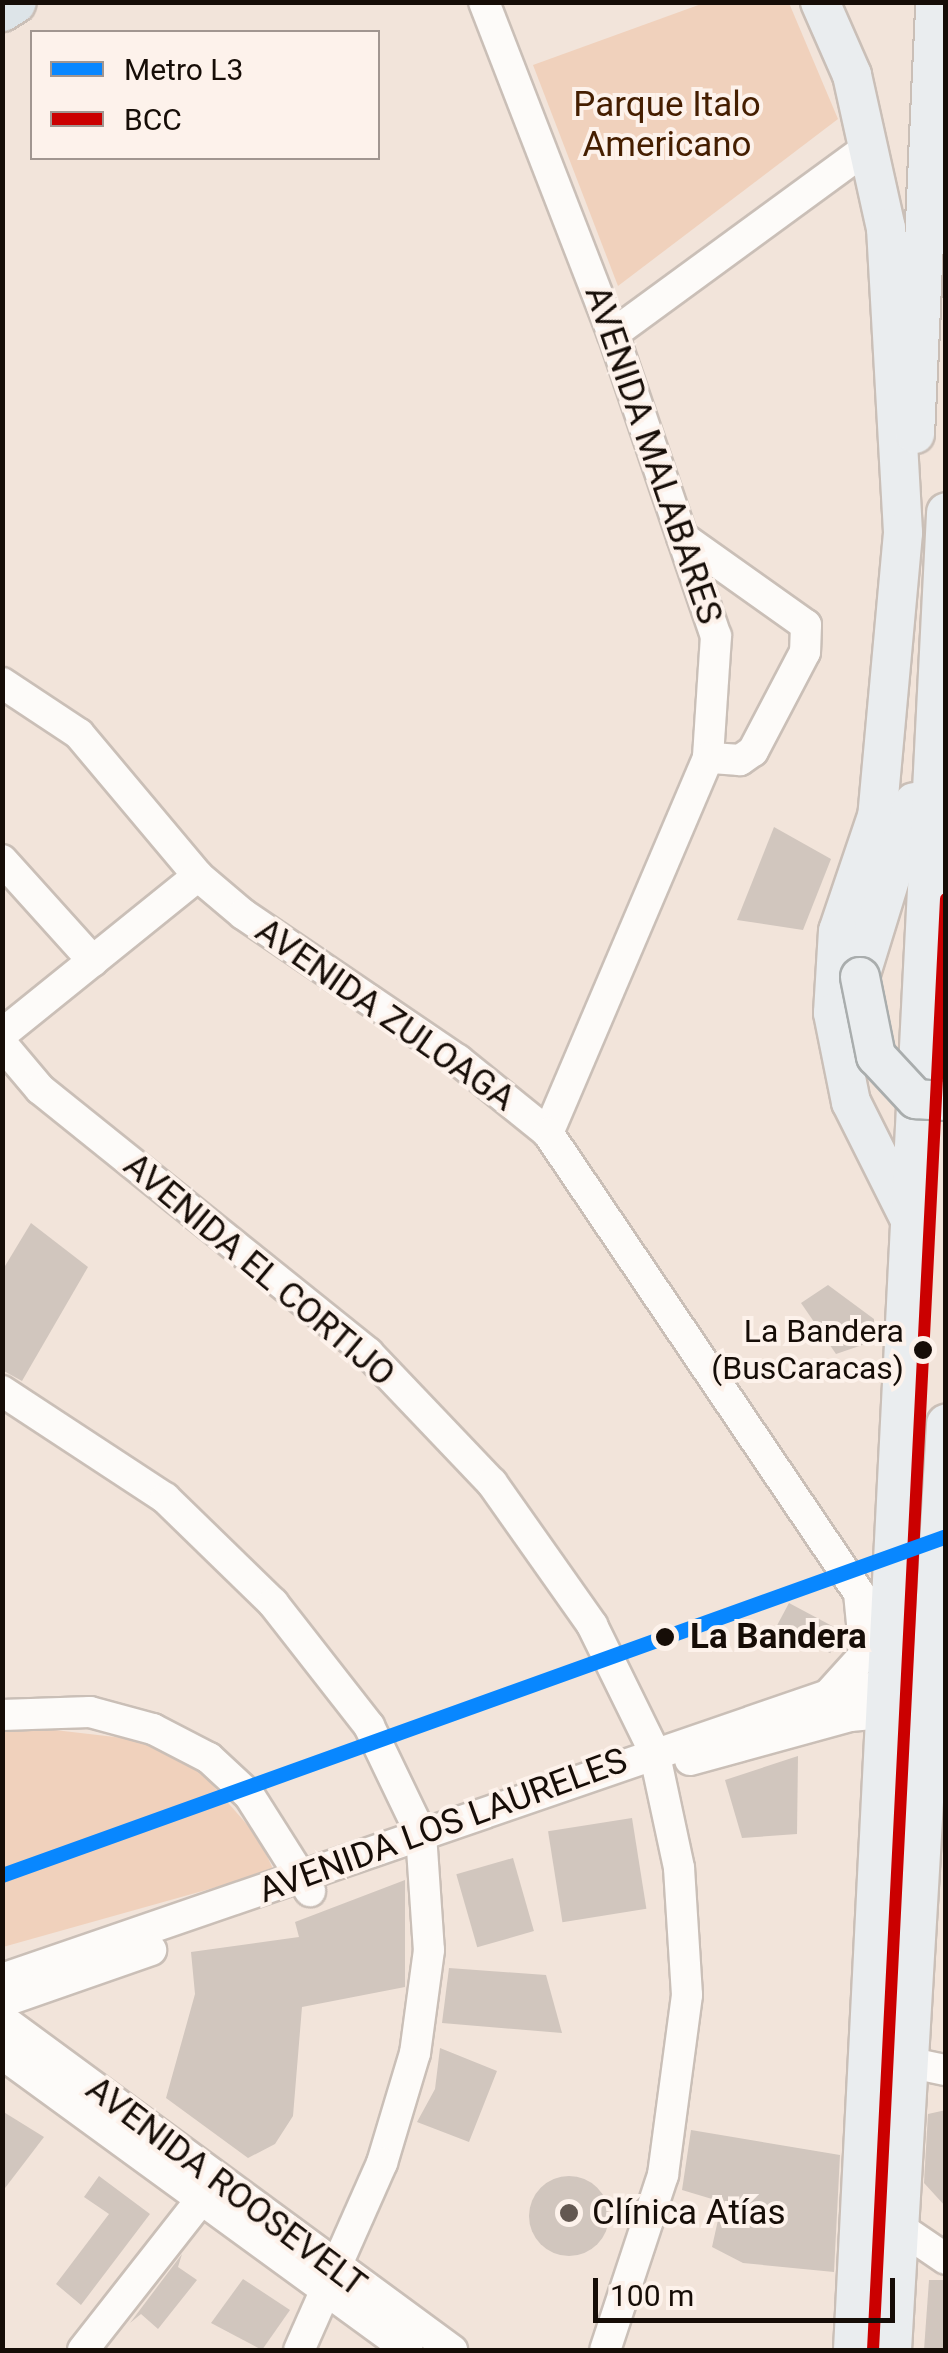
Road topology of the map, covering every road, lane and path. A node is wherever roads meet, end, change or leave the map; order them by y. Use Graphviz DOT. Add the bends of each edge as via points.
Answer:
graph roads {
  1 [pos="14,2"];
  2 [pos="484,2"];
  3 [pos="820,2"];
  4 [pos="935,2"];
  5 [pos="2,10"];
  6 [pos="870,146"];
  7 [pos="613,334"];
  8 [pos="946,512"];
  9 [pos="903,533"];
  10 [pos="682,537"];
  11 [pos="2,683"];
  12 [pos="890,708"];
  13 [pos="936,729"];
  14 [pos="708,758"];
  15 [pos="901,858"];
  16 [pos="2,860"];
  17 [pos="198,876"];
  18 [pos="92,960"];
  19 [pos="2,1034"];
  20 [pos="2,1044"];
  21 [pos="946,1101"];
  22 [pos="548,1133"];
  23 [pos="911,1222"];
  24 [pos="2,1391"];
  25 [pos="946,1424"];
  26 [pos="825,1536"];
  27 [pos="891,1595"];
  28 [pos="828,1694"];
  29 [pos="886,1702"];
  30 [pos="2,1714"];
  31 [pos="934,1716"];
  32 [pos="655,1760"];
  33 [pos="423,1842"];
  34 [pos="306,1884"];
  35 [pos="2,1979"];
  36 [pos="2,2002"];
  37 [pos="2,2019"];
  38 [pos="2,2054"];
  39 [pos="908,2062"];
  40 [pos="946,2070"];
  41 [pos="207,2192"];
  42 [pos="899,2226"];
  43 [pos="946,2260"];
  44 [pos="332,2283"];
  45 [pos="83,2350"];
  46 [pos="299,2350"];
  47 [pos="408,2350"];
  48 [pos="452,2350"];
  49 [pos="605,2350"];
  50 [pos="853,2350"];
  51 [pos="892,2350"];
  1 -- 5 [label="highway"];
  2 -- 7 [label="street, AVENIDA MALABARES"];
  3 -- 6 [label="main road"];
  4 -- 9 [label="main road" via="925,356"];
  6 -- 7 [label="street"];
  6 -- 9 [label="main road" via="893,306"];
  7 -- 10 [label="street, AVENIDA MALABARES"];
  8 -- 13 [label="main road"];
  9 -- 12 [label="main road"];
  10 -- 14 [label="street, AVENIDA MALABARES" via="716,636"];
  10 -- 14 [label="street" via="806,625 805,652 753,751 740,760"];
  11 -- 17 [label="street, AVENIDA ZULOAGA" via="79,734"];
  12 -- 15 [label="main road" via="908,752"];
  12 -- 23 [label="main road" via="877,816 838,931 833,1014 851,1102"];
  13 -- 15 [label="main road"];
  13 -- 23 [label="main road"];
  14 -- 22 [label="street, AVENIDA MALABARES"];
  15 -- 21 [label="main road, bridge" via="860,977 876,1056 916,1098"];
  16 -- 18 [label="street"];
  17 -- 18 [label="street"];
  17 -- 22 [label="street, AVENIDA ZULOAGA" via="301,962 458,1060"];
  18 -- 19 [label="street"];
  20 -- 32 [label="street, AVENIDA EL CORTIJO" via="40,1089 368,1352 492,1484 592,1626"];
  22 -- 26 [label="street, AVENIDA ZULOAGA"];
  23 -- 27 [label="main road"];
  24 -- 33 [label="street" via="166,1498 273,1603 369,1726"];
  25 -- 31 [label="main road"];
  26 -- 27 [label="street, AVENIDA ZULOAGA"];
  26 -- 28 [label="street, AVENIDA ZULOAGA" via="859,1592 868,1638 859,1666"];
  27 -- 29 [label="main road"];
  28 -- 29 [label="street, AVENIDA LOS LAURELES"];
  28 -- 32 [label="street, AVENIDA LOS LAURELES"];
  29 -- 31 [label="street"];
  29 -- 32 [label="street, AVENIDA LOS LAURELES"];
  29 -- 50 [label="main road"];
  30 -- 34 [label="street" via="90,1712 153,1728 209,1758 249,1795"];
  31 -- 39 [label="main road"];
  32 -- 33 [label="street, AVENIDA LOS LAURELES"];
  32 -- 49 [label="street, AVENIDA EL CORTIJO" via="678,1868 687,1995 663,2175"];
  33 -- 34 [label="street, AVENIDA LOS LAURELES"];
  33 -- 44 [label="street" via="429,1950 415,2053"];
  34 -- 35 [label="street, AVENIDA LOS LAURELES"];
  34 -- 36 [label="street, AVENIDA LOS LAURELES"];
  37 -- 41 [label="street, AVENIDA ROOSEVELT"];
  38 -- 41 [label="street, AVENIDA ROOSEVELT"];
  39 -- 40 [label="street"];
  39 -- 42 [label="main road"];
  41 -- 44 [label="street, AVENIDA ROOSEVELT"];
  41 -- 45 [label="street"];
  42 -- 43 [label="street"];
  42 -- 51 [label="main road"];
  44 -- 46 [label="street"];
  44 -- 47 [label="street, AVENIDA ROOSEVELT"];
  44 -- 48 [label="street, AVENIDA ROOSEVELT"];
}
